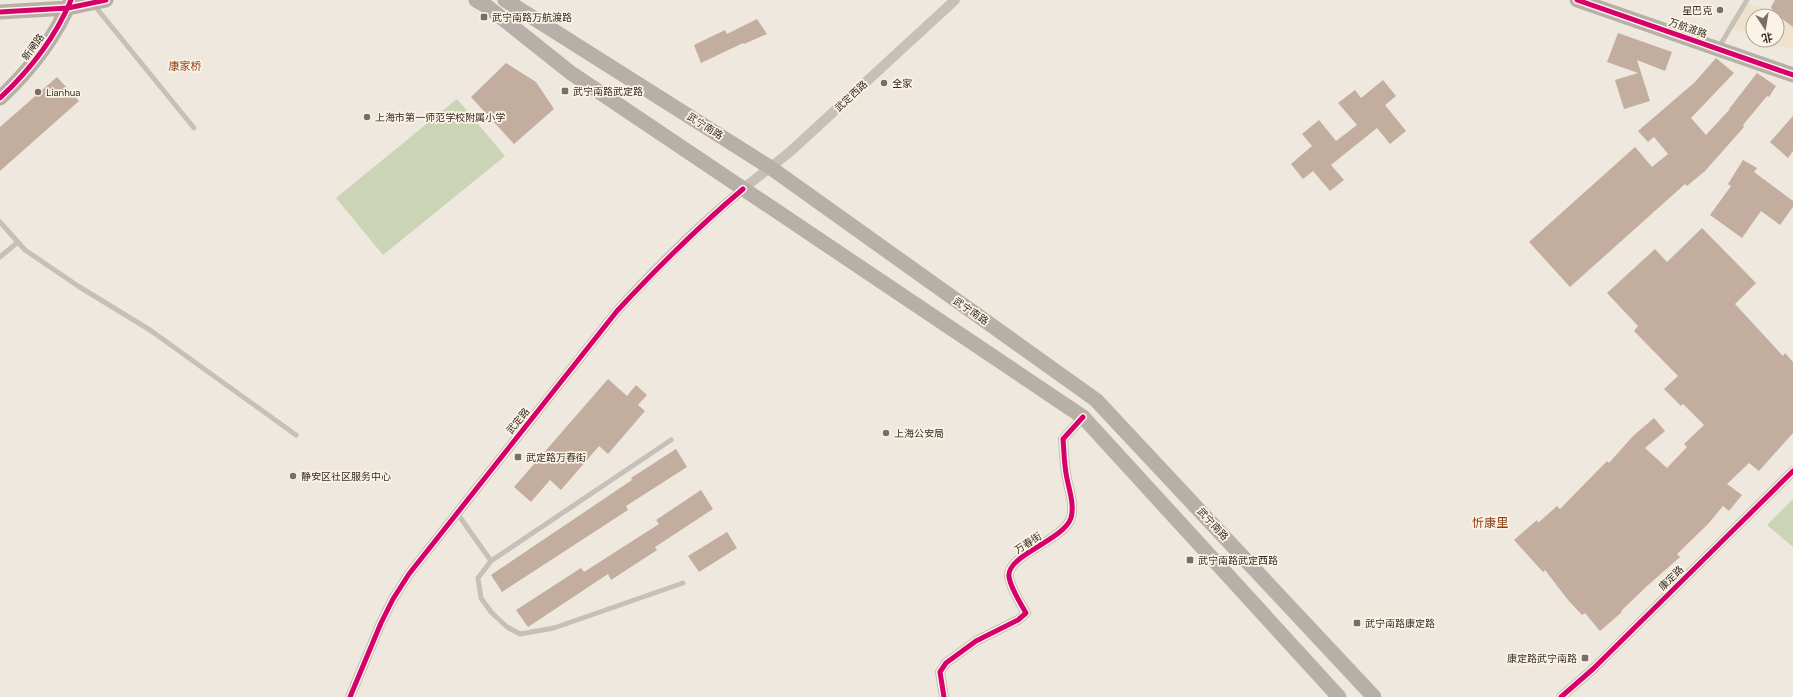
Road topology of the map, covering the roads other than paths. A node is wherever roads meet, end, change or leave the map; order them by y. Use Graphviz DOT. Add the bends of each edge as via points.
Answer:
graph roads {
  1 [pos="476,0"];
  2 [pos="505,0"];
  3 [pos="955,0"];
  4 [pos="1577,0"];
  5 [pos="1747,0"];
  6 [pos="99,2"];
  7 [pos="70,4"];
  8 [pos="0,12"];
  9 [pos="1719,48"];
  10 [pos="1793,75"];
  11 [pos="0,98"];
  12 [pos="194,128"];
  13 [pos="771,168"];
  14 [pos="743,189"];
  15 [pos="0,222"];
  16 [pos="18,242"];
  17 [pos="0,257"];
  18 [pos="1084,417"];
  19 [pos="296,435"];
  20 [pos="671,440"];
  21 [pos="1793,471"];
  22 [pos="457,513"];
  23 [pos="490,561"];
  24 [pos="683,583"];
  25 [pos="350,697"];
  26 [pos="944,697"];
  27 [pos="1339,697"];
  28 [pos="1374,697"];
  29 [pos="1561,697"];
  1 -- 14 [label="main road" via="571,73"];
  2 -- 13 [label="main road, 武宁南路"];
  3 -- 13 [label="street, 武定西路"];
  4 -- 9 [label="main road, 万航渡路"];
  5 -- 9 [label="lane"];
  6 -- 7 [label="main road"];
  6 -- 12 [label="lane"];
  7 -- 8 [label="main road"];
  7 -- 11 [label="main road, 新闸路" via="52,37 33,64"];
  9 -- 10 [label="main road, 万航渡路"];
  13 -- 14 [label="street, 武定西路"];
  13 -- 28 [label="main road, 武宁南路" via="1096,400"];
  14 -- 18 [label="main road"];
  14 -- 22 [label="street, 武定路" via="684,242 622,306"];
  15 -- 16 [label="lane"];
  16 -- 17 [label="lane"];
  16 -- 19 [label="lane" via="25,250 78,286 150,330"];
  18 -- 26 [label="street, 万春街" via="1063,439 1072,508 1068,524 1058,534 1017,561 1009,571 1010,581 1026,613 1018,620 976,641 946,663 940,672"];
  18 -- 27 [label="main road"];
  20 -- 23 [label="lane"];
  21 -- 29 [label="street, 康定路" via="1593,669"];
  22 -- 23 [label="lane"];
  22 -- 25 [label="street, 武定路" via="409,574 393,599"];
  23 -- 24 [label="lane" via="478,578 481,598 507,627 520,634 554,628"];
}
